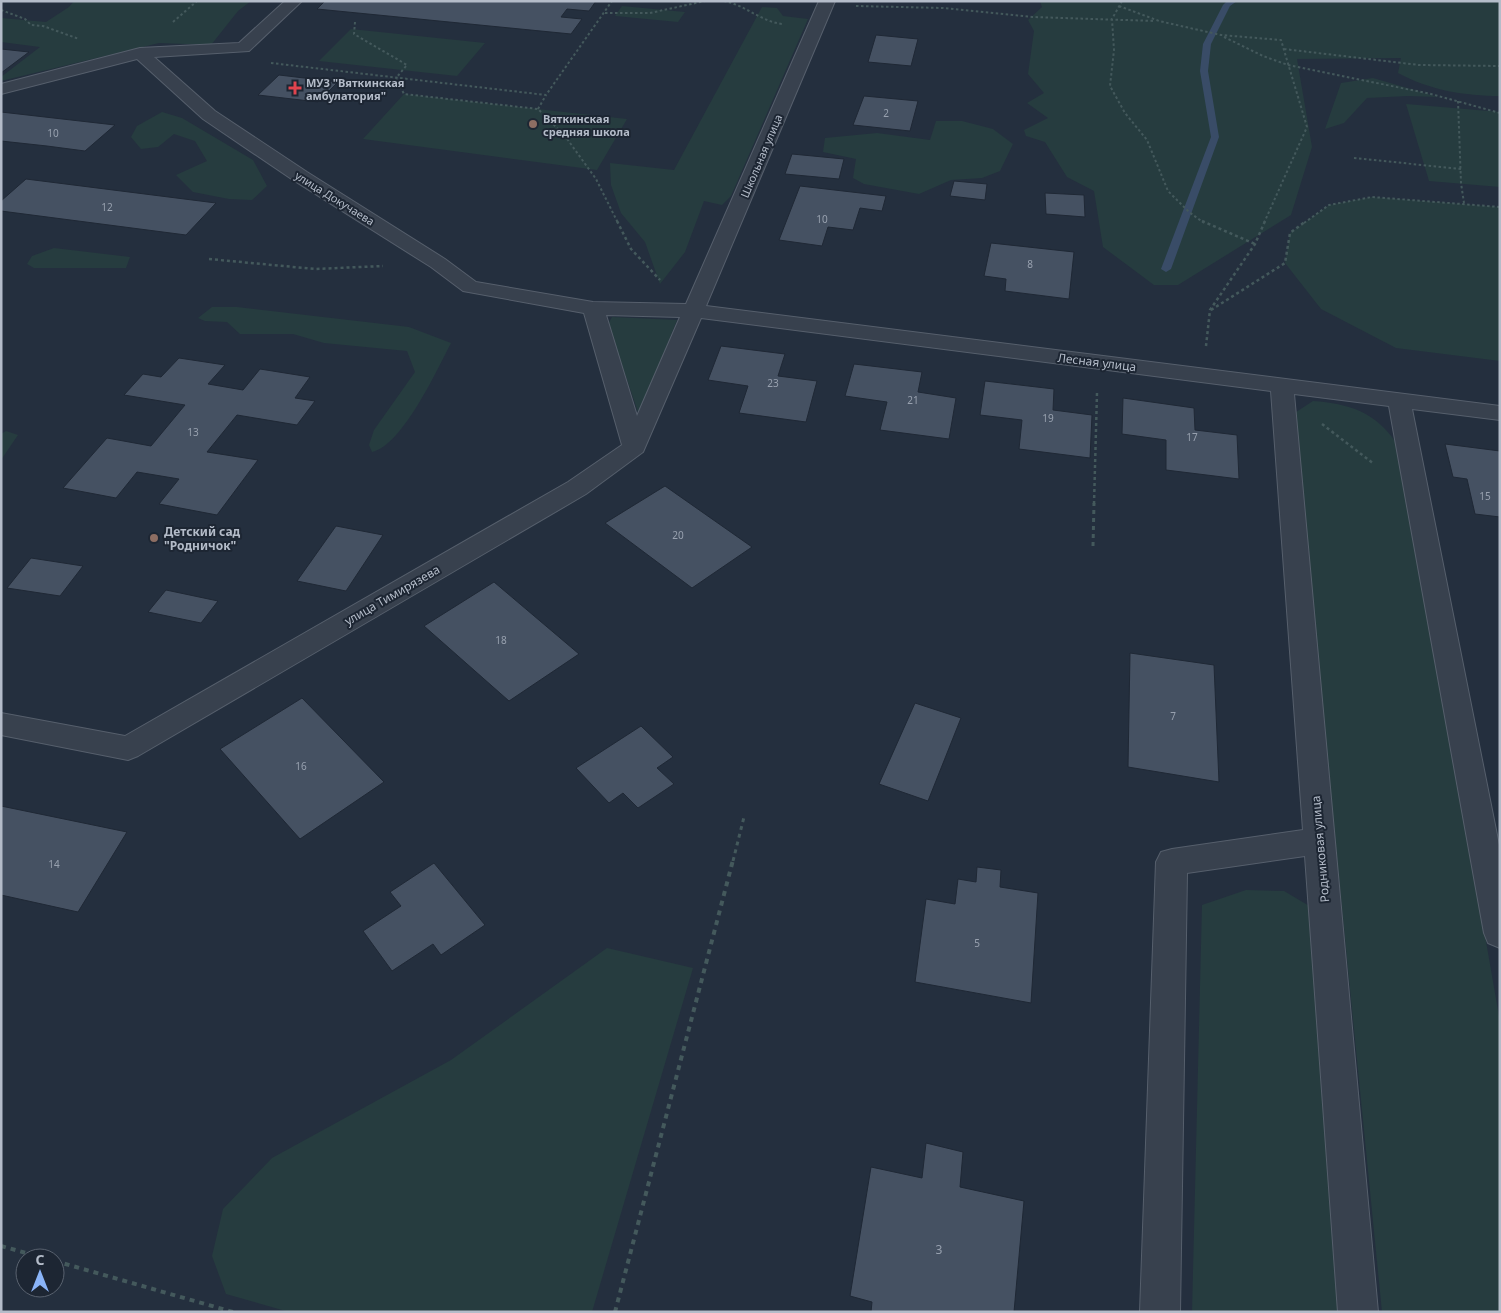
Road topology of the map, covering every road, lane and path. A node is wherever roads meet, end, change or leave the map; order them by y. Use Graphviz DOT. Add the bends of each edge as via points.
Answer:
graph roads {
  1 [pos="294,1"];
  2 [pos="612,1"];
  3 [pos="705,1"];
  4 [pos="724,1"];
  5 [pos="1122,1"];
  6 [pos="827,3"];
  7 [pos="1119,6"];
  8 [pos="1,10"];
  9 [pos="604,13"];
  10 [pos="25,19"];
  11 [pos="1112,19"];
  12 [pos="1159,21"];
  13 [pos="355,22"];
  14 [pos="817,26"];
  15 [pos="1221,36"];
  16 [pos="243,48"];
  17 [pos="1284,49"];
  18 [pos="140,53"];
  19 [pos="1288,64"];
  20 [pos="1500,66"];
  21 [pos="396,78"];
  22 [pos="1,88"];
  23 [pos="546,95"];
  24 [pos="1458,101"];
  25 [pos="538,109"];
  26 [pos="1500,113"];
  27 [pos="1354,158"];
  28 [pos="1461,169"];
  29 [pos="1464,203"];
  30 [pos="1500,207"];
  31 [pos="1254,244"];
  32 [pos="209,259"];
  33 [pos="438,263"];
  34 [pos="593,308"];
  35 [pos="694,311"];
  36 [pos="1098,362"];
  37 [pos="1282,390"];
  38 [pos="1399,401"];
  39 [pos="1500,413"];
  40 [pos="635,447"];
  41 [pos="1376,466"];
  42 [pos="1093,546"];
  43 [pos="1,724"];
  44 [pos="744,817"];
  45 [pos="1490,832"];
  46 [pos="1319,841"];
  47 [pos="1500,933"];
  48 [pos="1,1246"];
  49 [pos="15,1250"];
  50 [pos="65,1264"];
  51 [pos="233,1312"];
  52 [pos="615,1312"];
  53 [pos="1160,1312"];
  54 [pos="1358,1312"];
  1 -- 16 [label="street"];
  2 -- 9 [label="path"];
  3 -- 9 [label="path" via="650,13"];
  4 -- 14 [label="path" via="732,2 769,24"];
  5 -- 7 [label="path"];
  6 -- 11 [label="path"];
  6 -- 14 [label="street, Школьная улица"];
  7 -- 11 [label="path"];
  7 -- 12 [label="path"];
  8 -- 10 [label="path"];
  9 -- 23 [label="path"];
  11 -- 12 [label="path"];
  11 -- 31 [label="path" via="1114,50 1110,86 1125,114 1147,140 1168,191 1206,224"];
  12 -- 15 [label="path"];
  13 -- 21 [label="path" via="354,34 407,65"];
  14 -- 35 [label="street, Школьная улица"];
  15 -- 17 [label="path" via="1281,40"];
  15 -- 19 [label="path"];
  16 -- 18 [label="street"];
  16 -- 21 [label="path" via="231,59"];
  17 -- 19 [label="path"];
  17 -- 20 [label="path" via="1378,62"];
  18 -- 22 [label="street"];
  18 -- 33 [label="street, улица Докучаева" via="209,115"];
  19 -- 24 [label="path"];
  19 -- 31 [label="path" via="1307,127"];
  21 -- 23 [label="path"];
  21 -- 25 [label="path" via="404,94"];
  23 -- 25 [label="path"];
  24 -- 26 [label="path"];
  24 -- 28 [label="path"];
  25 -- 35 [label="path" via="565,136 596,179 631,249"];
  27 -- 28 [label="path"];
  28 -- 29 [label="path"];
  29 -- 30 [label="path"];
  29 -- 31 [label="path" via="1372,197 1329,205 1290,233 1285,263 1210,310"];
  32 -- 33 [label="path" via="315,269"];
  33 -- 34 [label="street, улица Докучаева" via="470,287"];
  34 -- 35 [label="street, улица Докучаева"];
  34 -- 40 [label="street"];
  35 -- 36 [label="street, Лесная улица"];
  35 -- 40 [label="street"];
  36 -- 37 [label="street, Лесная улица"];
  36 -- 42 [label="path"];
  37 -- 38 [label="street, Лесная улица"];
  37 -- 41 [label="path"];
  37 -- 46 [label="street, Родниковая улица"];
  38 -- 39 [label="street, Лесная улица"];
  38 -- 45 [label="street"];
  40 -- 43 [label="street, улица Тимирязева" via="577,488 128,748"];
  44 -- 52 [label="path"];
  45 -- 47 [label="street"];
  46 -- 53 [label="street" via="1172,862"];
  46 -- 54 [label="street, Родниковая улица"];
  48 -- 49 [label="path"];
  50 -- 51 [label="path"];
}
